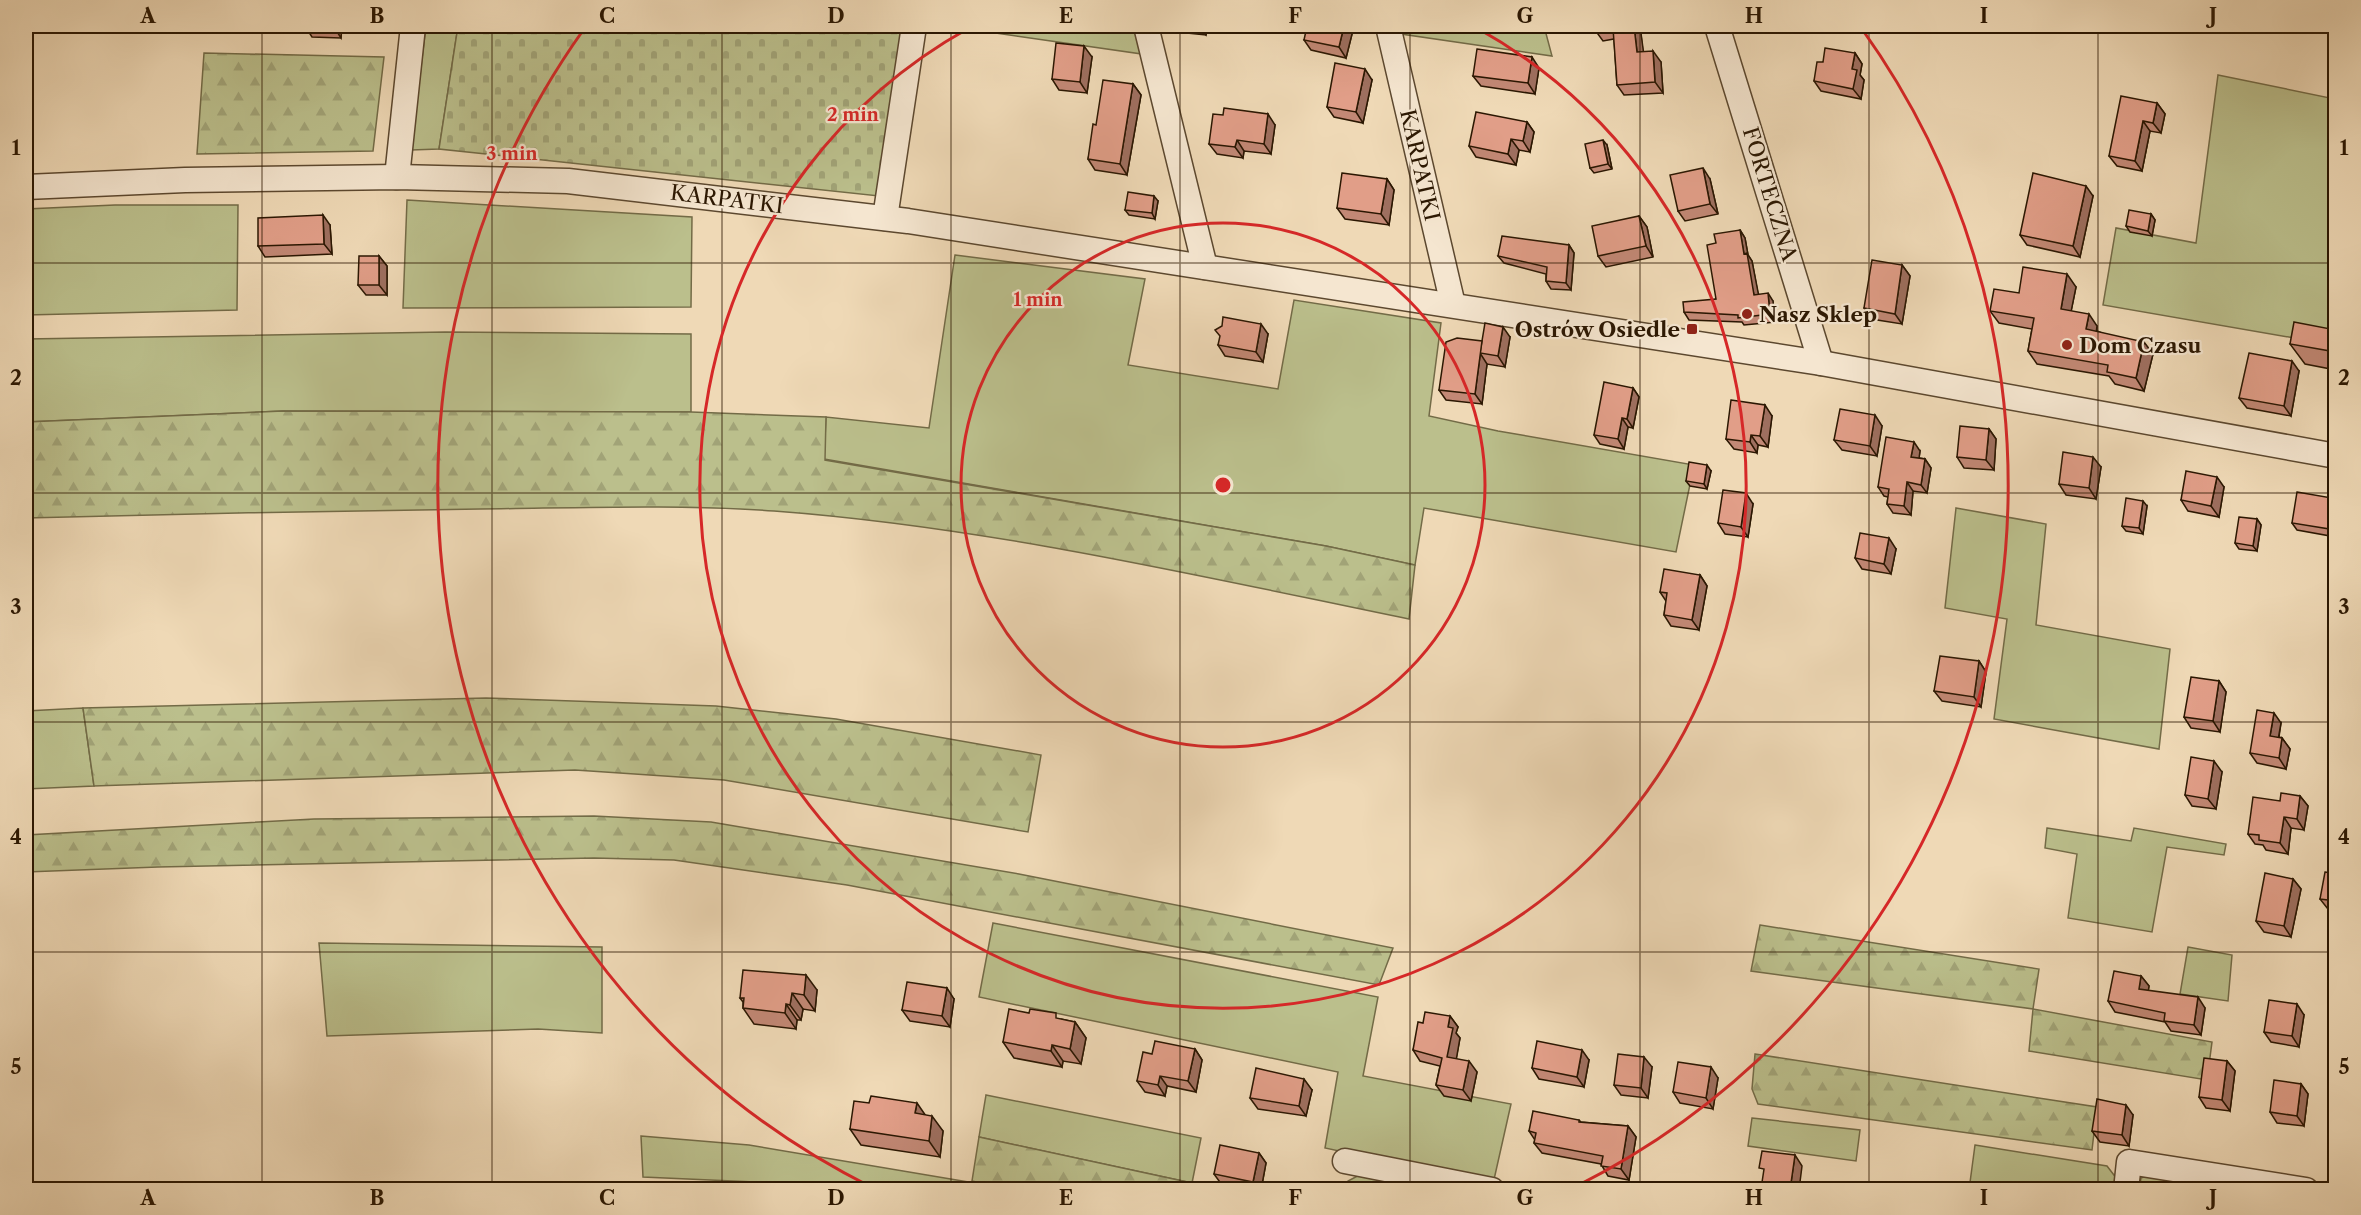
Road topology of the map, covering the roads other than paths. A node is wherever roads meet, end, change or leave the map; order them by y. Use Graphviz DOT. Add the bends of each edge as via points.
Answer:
graph roads {
  1 [pos="413,26"];
  2 [pos="914,26"];
  3 [pos="1146,26"];
  4 [pos="1388,26"];
  5 [pos="1717,26"];
  6 [pos="397,177"];
  7 [pos="26,187"];
  8 [pos="885,219"];
  9 [pos="1205,267"];
  10 [pos="1453,305"];
  11 [pos="1821,363"];
  12 [pos="2336,456"];
  13 [pos="1345,1161"];
  14 [pos="1492,1190"];
  15 [pos="2126,1190"];
  16 [pos="2306,1190"];
  1 -- 6 [label="street"];
  2 -- 8 [label="street"];
  3 -- 9 [label="street"];
  4 -- 10 [label="street, KARPATKI"];
  5 -- 11 [label="street, FORTECZNA"];
  6 -- 7 [label="street, KARPATKI"];
  6 -- 8 [label="street, KARPATKI" via="568,181"];
  8 -- 9 [label="street, KARPATKI"];
  9 -- 10 [label="street, KARPATKI"];
  10 -- 11 [label="street, KARPATKI"];
  11 -- 12 [label="street, KARPATKI"];
  13 -- 14 [label="street"];
  15 -- 16 [label="street" via="2129,1162"];
}
